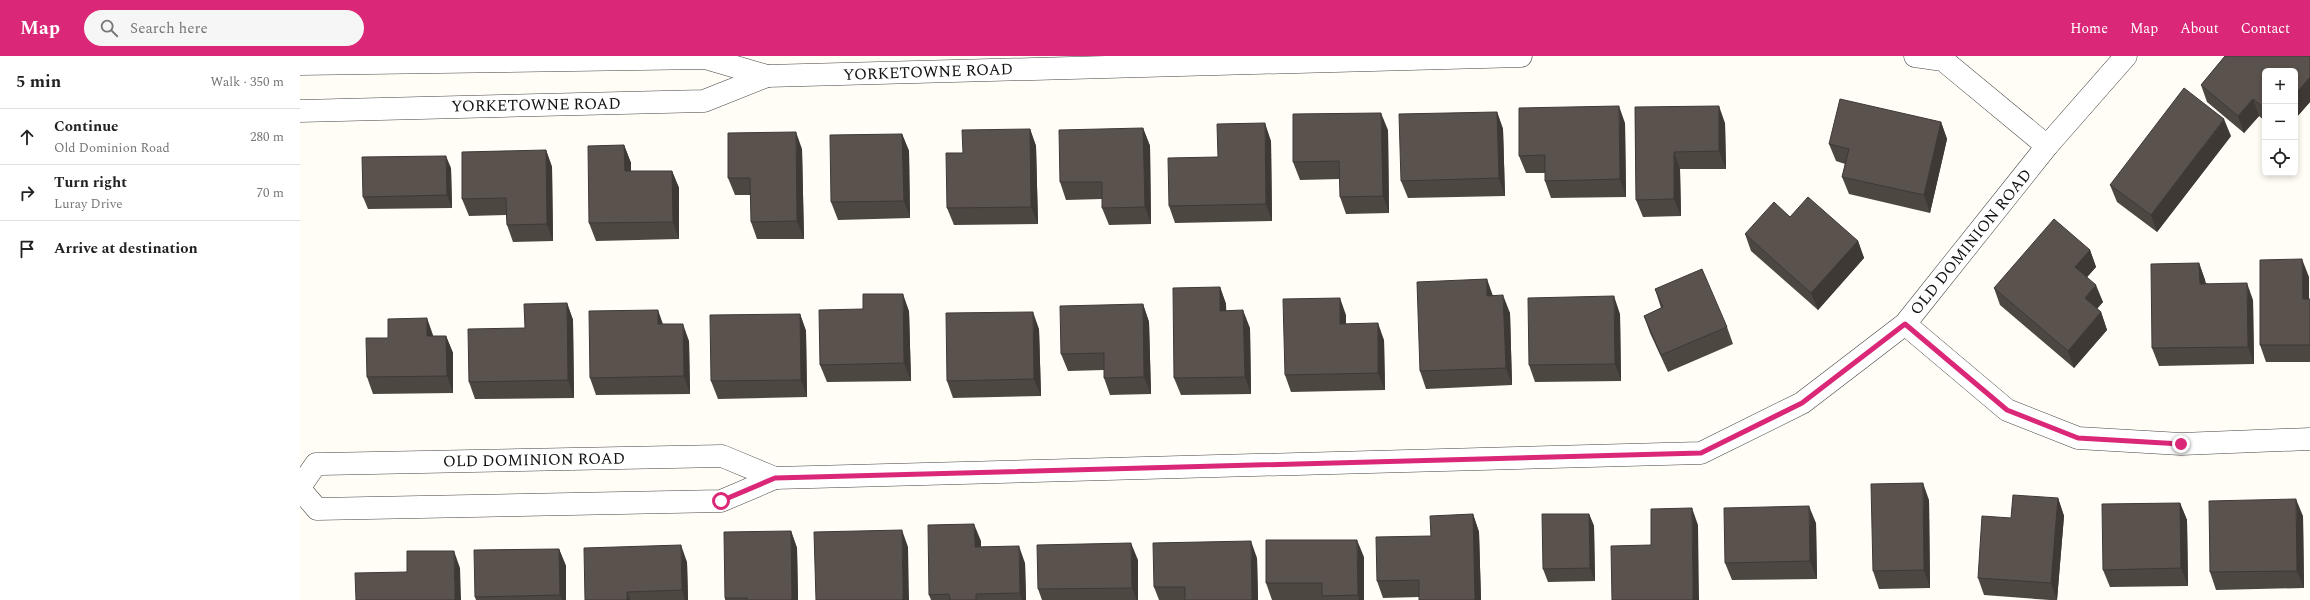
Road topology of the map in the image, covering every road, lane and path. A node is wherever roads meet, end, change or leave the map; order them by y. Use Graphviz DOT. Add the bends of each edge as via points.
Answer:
graph roads {
  1 [pos="1521,56"];
  2 [pos="1915,56"];
  3 [pos="2126,56"];
  4 [pos="300,64"];
  5 [pos="767,76"];
  6 [pos="300,111"];
  7 [pos="2047,146"];
  8 [pos="1905,324"];
  9 [pos="2310,439"];
  10 [pos="775,478"];
  11 [pos="300,488"];
  1 -- 5 [label="street, YORKETOWNE ROAD"];
  2 -- 7 [label="street" via="1943,60"];
  3 -- 7 [label="street, OLD DOMINION ROAD"];
  4 -- 5 [label="street, YORKETOWNE ROAD" via="705,58"];
  5 -- 6 [label="street, YORKETOWNE ROAD" via="704,101"];
  7 -- 8 [label="street, OLD DOMINION ROAD"];
  8 -- 9 [label="street" via="2007,410 2078,438 2181,444"];
  8 -- 10 [label="street, OLD DOMINION ROAD" via="1802,403 1701,453"];
  10 -- 11 [label="street, OLD DOMINION ROAD" via="721,501 317,509"];
  10 -- 11 [label="street, OLD DOMINION ROAD" via="722,456 316,464"];
}
